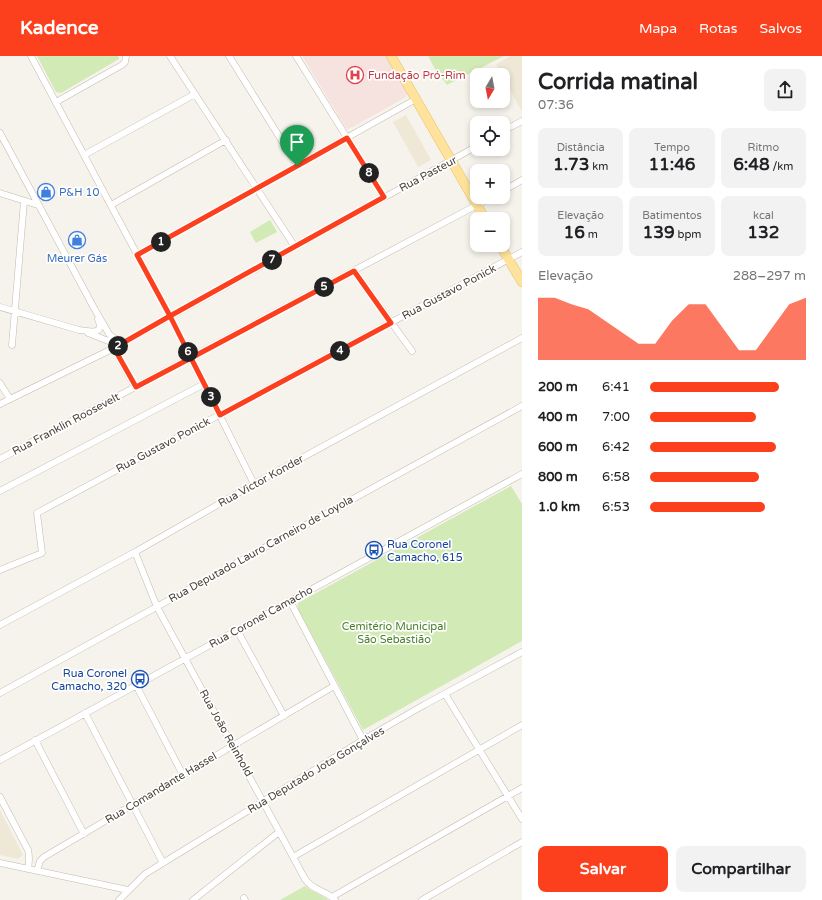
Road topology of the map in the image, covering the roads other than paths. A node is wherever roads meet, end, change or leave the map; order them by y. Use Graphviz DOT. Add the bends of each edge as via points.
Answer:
graph roads {
  1 [pos="32,56"];
  2 [pos="126,56"];
  3 [pos="170,56"];
  4 [pos="229,56"];
  5 [pos="296,56"];
  6 [pos="391,56"];
  7 [pos="195,94"];
  8 [pos="416,99"];
  9 [pos="56,102"];
  10 [pos="522,121"];
  11 [pos="510,128"];
  12 [pos="0,133"];
  13 [pos="347,138"];
  14 [pos="226,140"];
  15 [pos="470,150"];
  16 [pos="84,155"];
  17 [pos="452,161"];
  18 [pos="297,166"];
  19 [pos="522,180"];
  20 [pos="510,187"];
  21 [pos="257,188"];
  22 [pos="0,193"];
  23 [pos="384,197"];
  24 [pos="24,201"];
  25 [pos="38,205"];
  26 [pos="111,205"];
  27 [pos="477,205"];
  28 [pos="481,212"];
  29 [pos="295,247"];
  30 [pos="504,252"];
  31 [pos="522,252"];
  32 [pos="137,255"];
  33 [pos="509,260"];
  34 [pos="354,271"];
  35 [pos="522,282"];
  36 [pos="0,307"];
  37 [pos="94,308"];
  38 [pos="14,311"];
  39 [pos="170,316"];
  40 [pos="391,323"];
  41 [pos="79,330"];
  42 [pos="522,338"];
  43 [pos="108,341"];
  44 [pos="126,341"];
  45 [pos="12,344"];
  46 [pos="114,348"];
  47 [pos="412,350"];
  48 [pos="100,355"];
  49 [pos="191,358"];
  50 [pos="0,383"];
  51 [pos="204,384"];
  52 [pos="136,387"];
  53 [pos="10,399"];
  54 [pos="0,404"];
  55 [pos="522,406"];
  56 [pos="220,415"];
  57 [pos="0,459"];
  58 [pos="522,474"];
  59 [pos="254,484"];
  60 [pos="0,491"];
  61 [pos="135,552"];
  62 [pos="0,570"];
  63 [pos="290,601"];
  64 [pos="157,606"];
  65 [pos="0,625"];
  66 [pos="238,630"];
  67 [pos="522,652"];
  68 [pos="185,658"];
  69 [pos="136,685"];
  70 [pos="334,686"];
  71 [pos="0,692"];
  72 [pos="445,694"];
  73 [pos="85,713"];
  74 [pos="284,716"];
  75 [pos="522,725"];
  76 [pos="35,740"];
  77 [pos="363,740"];
  78 [pos="232,746"];
  79 [pos="479,750"];
  80 [pos="0,760"];
  81 [pos="184,775"];
  82 [pos="522,788"];
  83 [pos="0,796"];
  84 [pos="508,796"];
  85 [pos="263,802"];
  86 [pos="133,805"];
  87 [pos="522,820"];
  88 [pos="279,832"];
  89 [pos="84,834"];
  90 [pos="522,842"];
  91 [pos="293,857"];
  92 [pos="0,863"];
  93 [pos="163,863"];
  94 [pos="28,869"];
  95 [pos="37,871"];
  96 [pos="128,890"];
  97 [pos="334,898"];
  98 [pos="119,900"];
  99 [pos="192,900"];
  100 [pos="422,900"];
  1 -- 9 [label="street"];
  2 -- 9 [label="street" via="122,65"];
  3 -- 7 [label="street"];
  4 -- 18 [label="street"];
  5 -- 13 [label="street"];
  6 -- 8 [label="main road"];
  7 -- 14 [label="street"];
  7 -- 16 [label="street"];
  8 -- 13 [label="street"];
  8 -- 17 [label="main road"];
  9 -- 16 [label="street"];
  10 -- 11 [label="street"];
  12 -- 25 [label="street"];
  13 -- 18 [label="street"];
  13 -- 23 [label="street"];
  14 -- 21 [label="street"];
  14 -- 26 [label="street"];
  15 -- 17 [label="street, Rua Pasteur"];
  16 -- 26 [label="street"];
  17 -- 23 [label="street, Rua Pasteur"];
  17 -- 27 [label="main road"];
  18 -- 21 [label="street"];
  19 -- 20 [label="street"];
  21 -- 29 [label="street"];
  21 -- 32 [label="street"];
  22 -- 24 [label="street"];
  23 -- 29 [label="street, Rua Pasteur"];
  24 -- 25 [label="street"];
  24 -- 38 [label="street"];
  25 -- 37 [label="street"];
  26 -- 32 [label="street"];
  27 -- 28 [label="main road"];
  27 -- 34 [label="street, Rua Franklin Roosevelt"];
  29 -- 39 [label="street, Rua Pasteur"];
  30 -- 33 [label="main road"];
  31 -- 33 [label="street, Rua Gustavo Ponick"];
  32 -- 39 [label="street"];
  33 -- 35 [label="main road"];
  33 -- 40 [label="street, Rua Gustavo Ponick"];
  34 -- 40 [label="street"];
  34 -- 49 [label="street, Rua Franklin Roosevelt"];
  36 -- 38 [label="street"];
  37 -- 41 [label="street" via="100,323 99,330"];
  37 -- 44 [label="street" via="109,334"];
  38 -- 41 [label="street"];
  38 -- 45 [label="street"];
  39 -- 44 [label="street, Rua Pasteur"];
  39 -- 49 [label="street"];
  40 -- 47 [label="street"];
  40 -- 56 [label="street, Rua Gustavo Ponick"];
  41 -- 43 [label="street"];
  42 -- 59 [label="street, Rua Victor Konder"];
  43 -- 44 [label="street"];
  43 -- 48 [label="street" via="108,348"];
  44 -- 46 [label="street, Rua Pasteur"];
  46 -- 48 [label="street, Rua Pasteur"];
  46 -- 52 [label="street"];
  48 -- 53 [label="street, Rua Pasteur"];
  49 -- 51 [label="street"];
  49 -- 52 [label="street, Rua Franklin Roosevelt"];
  50 -- 53 [label="street"];
  51 -- 56 [label="street"];
  51 -- 60 [label="street"];
  52 -- 57 [label="street, Rua Franklin Roosevelt"];
  53 -- 54 [label="street, Rua Pasteur"];
  55 -- 64 [label="street, Rua Deputado Lauro Carneiro de Loyola"];
  56 -- 59 [label="street"];
  56 -- 62 [label="street, Rua Gustavo Ponick" via="37,513 42,552"];
  58 -- 63 [label="street, Rua Coronel Camacho"];
  59 -- 61 [label="street, Rua Victor Konder"];
  61 -- 64 [label="street, Rua João Reinhold"];
  61 -- 65 [label="street, Rua Victor Konder"];
  63 -- 66 [label="street, Rua Coronel Camacho"];
  63 -- 70 [label="street"];
  64 -- 68 [label="street, Rua João Reinhold"];
  64 -- 71 [label="street, Rua Deputado Lauro Carneiro de Loyola"];
  66 -- 68 [label="street, Rua Coronel Camacho"];
  66 -- 74 [label="street"];
  67 -- 72 [label="street, Rua Deputado Jota Gonçalves"];
  68 -- 69 [label="street, Rua Coronel Camacho"];
  68 -- 78 [label="street, Rua João Reinhold"];
  69 -- 73 [label="street, Rua Coronel Camacho"];
  69 -- 81 [label="street"];
  70 -- 74 [label="street, Rua Comandante Hassel"];
  70 -- 77 [label="street"];
  72 -- 77 [label="street, Rua Deputado Jota Gonçalves"];
  72 -- 79 [label="street"];
  73 -- 76 [label="street, Rua Coronel Camacho"];
  73 -- 86 [label="street"];
  74 -- 78 [label="street, Rua Comandante Hassel"];
  75 -- 79 [label="street"];
  76 -- 80 [label="street, Rua Coronel Camacho"];
  76 -- 89 [label="street"];
  77 -- 85 [label="street, Rua Deputado Jota Gonçalves"];
  78 -- 81 [label="street, Rua Comandante Hassel"];
  78 -- 85 [label="street, Rua João Reinhold"];
  79 -- 84 [label="street"];
  79 -- 91 [label="street"];
  81 -- 86 [label="street, Rua Comandante Hassel"];
  82 -- 84 [label="street"];
  83 -- 94 [label="street" via="28,850"];
  84 -- 87 [label="street"];
  84 -- 97 [label="street"];
  85 -- 88 [label="street, Rua João Reinhold"];
  85 -- 93 [label="street, Rua Deputado Jota Gonçalves"];
  86 -- 89 [label="street, Rua Comandante Hassel"];
  86 -- 93 [label="street"];
  88 -- 91 [label="street, Rua João Reinhold"];
  88 -- 99 [label="street"];
  89 -- 95 [label="street, Rua Comandante Hassel" via="44,857"];
  90 -- 100 [label="street"];
  91 -- 97 [label="street, Rua João Reinhold" via="307,883"];
  92 -- 94 [label="street"];
  93 -- 96 [label="street, Rua Deputado Jota Gonçalves" via="145,874"];
  94 -- 95 [label="street"];
  95 -- 96 [label="street"];
  96 -- 98 [label="street, Rua Deputado Jota Gonçalves"];
}
